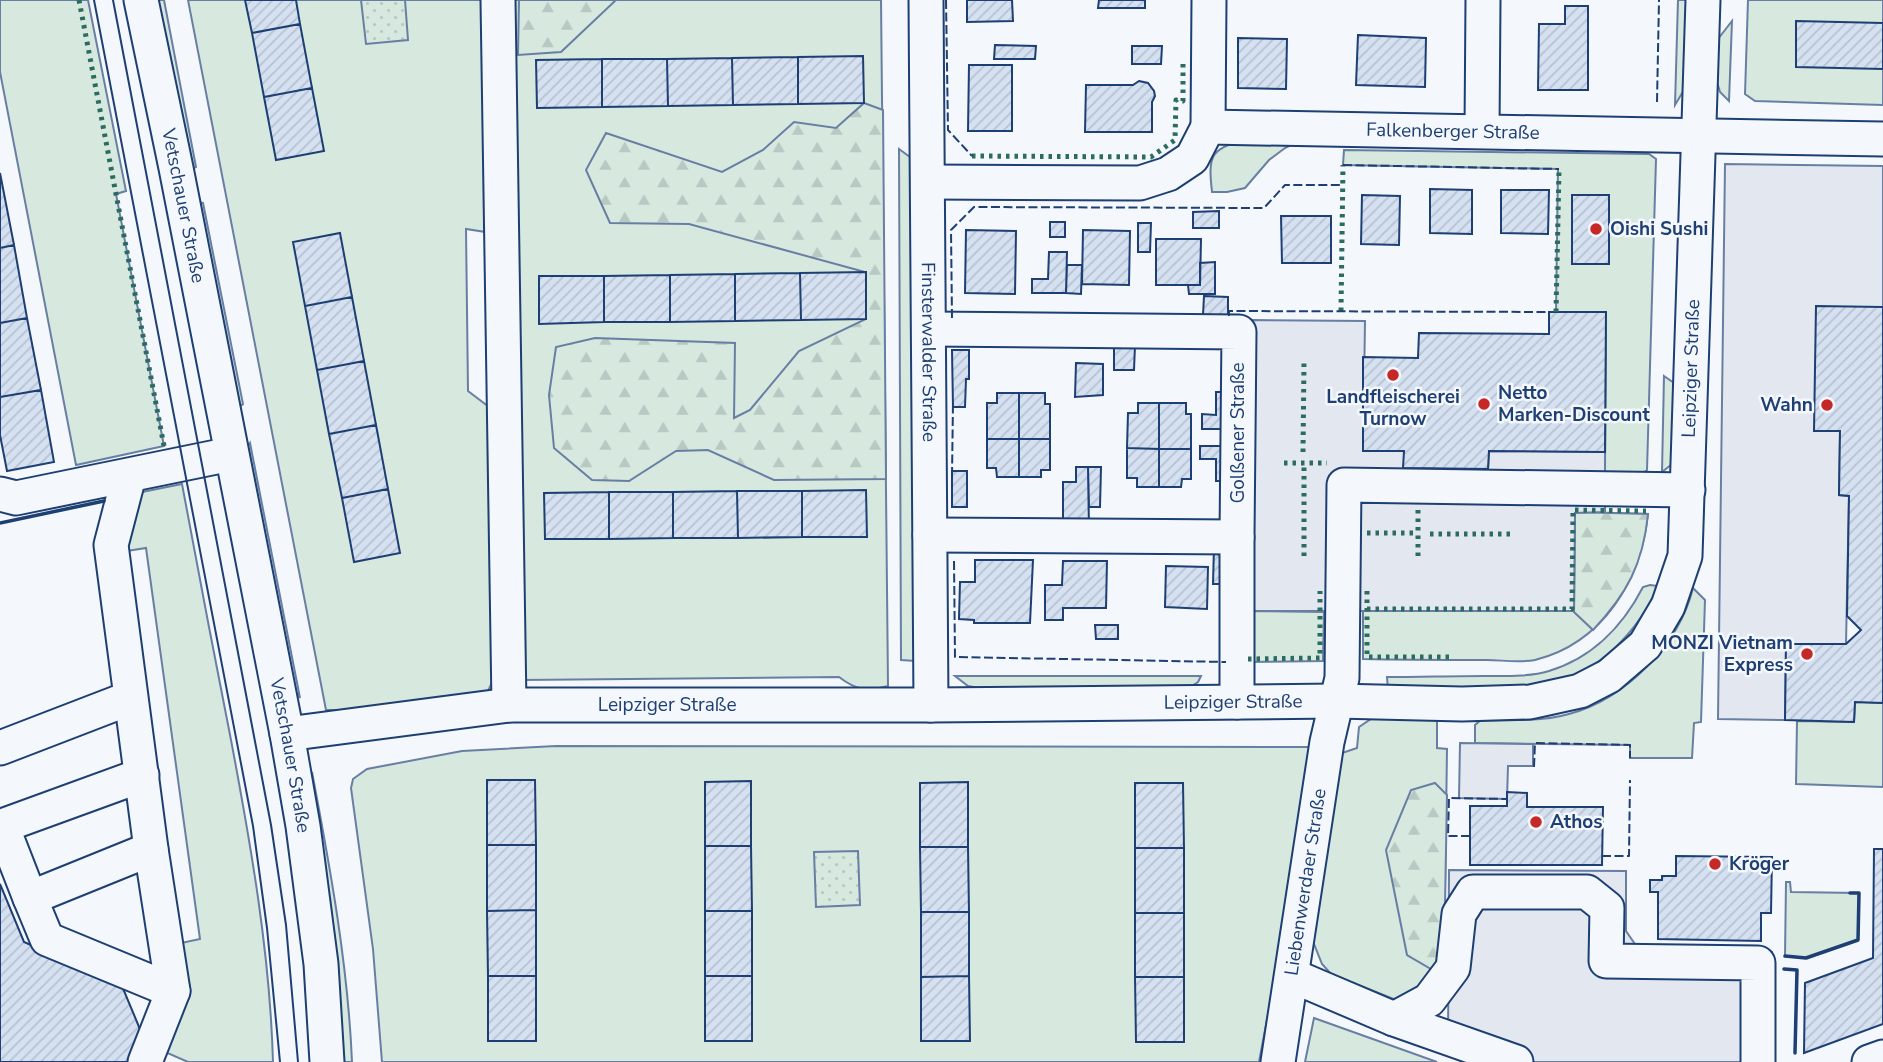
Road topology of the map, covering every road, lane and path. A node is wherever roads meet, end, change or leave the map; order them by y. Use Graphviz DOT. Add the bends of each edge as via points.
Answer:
graph roads {
  1 [pos="141,0"];
  2 [pos="498,0"];
  3 [pos="926,0"];
  4 [pos="1209,0"];
  5 [pos="1483,0"];
  6 [pos="1703,0"];
  7 [pos="1208,127"];
  8 [pos="1482,131"];
  9 [pos="1698,135"];
  10 [pos="1883,139"];
  11 [pos="928,182"];
  12 [pos="929,329"];
  13 [pos="231,454"];
  14 [pos="129,476"];
  15 [pos="1688,490"];
  16 [pos="0,494"];
  17 [pos="930,535"];
  18 [pos="1237,537"];
  19 [pos="131,698"];
  20 [pos="1336,701"];
  21 [pos="1237,702"];
  22 [pos="509,705"];
  23 [pos="931,705"];
  24 [pos="287,734"];
  25 [pos="0,748"];
  26 [pos="142,775"];
  27 [pos="1,823"];
  28 [pos="151,849"];
  29 [pos="30,898"];
  30 [pos="1293,976"];
  31 [pos="173,991"];
  32 [pos="1394,1019"];
  33 [pos="1883,1057"];
  34 [pos="145,1062"];
  35 [pos="327,1062"];
  36 [pos="1278,1062"];
  37 [pos="1516,1062"];
  38 [pos="1758,1062"];
  39 [pos="1869,1062"];
  1 -- 13 [label="street, Vetschauer Straße"];
  2 -- 22 [label="street"];
  3 -- 11 [label="street, Finsterwalder Straße"];
  4 -- 7 [label="street"];
  5 -- 8 [label="street"];
  6 -- 9 [label="street, Leipziger Straße"];
  7 -- 8 [label="street, Falkenberger Straße"];
  7 -- 11 [label="street" via="1192,158 1168,174 1140,183"];
  8 -- 9 [label="street, Falkenberger Straße"];
  9 -- 10 [label="street"];
  9 -- 15 [label="street, Leipziger Straße"];
  11 -- 12 [label="street, Finsterwalder Straße"];
  12 -- 17 [label="street, Finsterwalder Straße"];
  12 -- 18 [label="street, Golßener Straße" via="1239,332"];
  13 -- 14 [label="street"];
  13 -- 24 [label="street, Vetschauer Straße"];
  14 -- 16 [label="street" via="16,498"];
  14 -- 19 [label="street" via="111,545"];
  15 -- 20 [label="street, Leipziger Straße" via="1685,556 1668,606 1645,645 1609,676 1580,691 1530,702"];
  15 -- 20 [label="street, Liebenwerdaer Straße" via="1344,485 1342,678"];
  17 -- 18 [label="street"];
  17 -- 23 [label="street, Finsterwalder Straße"];
  18 -- 21 [label="street"];
  19 -- 25 [label="street"];
  19 -- 26 [label="street"];
  20 -- 21 [label="street, Leipziger Straße"];
  20 -- 30 [label="street, Liebenwerdaer Straße"];
  21 -- 23 [label="street, Leipziger Straße"];
  22 -- 23 [label="street, Leipziger Straße"];
  22 -- 24 [label="street, Leipziger Straße"];
  24 -- 35 [label="street, Vetschauer Straße" via="321,964"];
  26 -- 27 [label="street"];
  26 -- 28 [label="street"];
  27 -- 29 [label="street"];
  28 -- 29 [label="street"];
  28 -- 31 [label="street"];
  29 -- 31 [label="street" via="47,939"];
  30 -- 32 [label="street"];
  30 -- 36 [label="street, Liebenwerdaer Straße"];
  31 -- 34 [label="street"];
  32 -- 37 [label="street"];
  32 -- 38 [label="street" via="1429,1000 1453,968 1459,914 1473,892 1587,892 1607,908 1606,961 1758,963"];
  33 -- 39 [label="street"];
}
